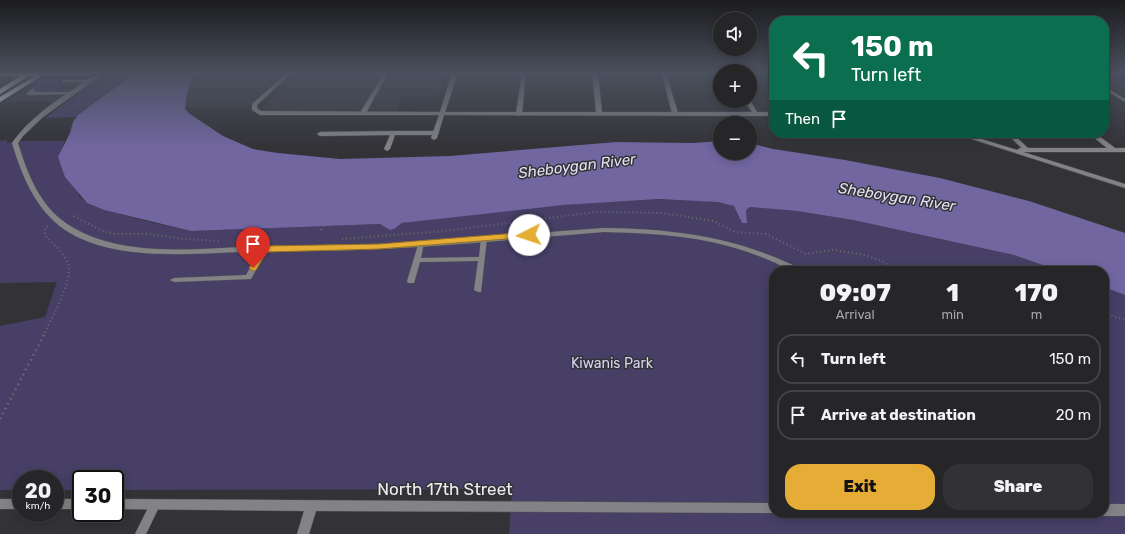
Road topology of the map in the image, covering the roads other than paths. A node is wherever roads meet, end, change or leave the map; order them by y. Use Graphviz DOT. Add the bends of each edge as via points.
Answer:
graph roads {
  1 [pos="66,98"];
  2 [pos="262,98"];
  3 [pos="372,98"];
  4 [pos="447,98"];
  5 [pos="521,98"];
  6 [pos="597,98"];
  7 [pos="671,98"];
  8 [pos="752,108"];
  9 [pos="363,113"];
  10 [pos="755,113"];
  11 [pos="442,114"];
  12 [pos="519,114"];
  13 [pos="598,114"];
  14 [pos="675,114"];
  15 [pos="769,114"];
  16 [pos="320,134"];
  17 [pos="393,134"];
  18 [pos="435,136"];
  19 [pos="972,138"];
  20 [pos="1014,138"];
  21 [pos="1098,138"];
  22 [pos="387,149"];
  23 [pos="1011,150"];
  24 [pos="1114,150"];
  25 [pos="1125,150"];
  26 [pos="1028,151"];
  27 [pos="1125,186"];
  28 [pos="484,238"];
  29 [pos="421,243"];
  30 [pos="264,249"];
  31 [pos="482,259"];
  32 [pos="417,260"];
  33 [pos="788,266"];
  34 [pos="174,280"];
  35 [pos="411,281"];
  36 [pos="478,290"];
  37 [pos="0,504"];
  38 [pos="12,504"];
  39 [pos="124,504"];
  40 [pos="155,505"];
  41 [pos="312,505"];
  42 [pos="769,508"];
  43 [pos="1109,510"];
  44 [pos="1125,510"];
  45 [pos="140,534"];
  46 [pos="303,534"];
  1 -- 30 [label="street" via="23,131 15,143 31,190 58,220 84,236 143,252"];
  2 -- 9 [label="street" via="254,105 255,110 267,113"];
  3 -- 9 [label="lane"];
  4 -- 11 [label="street"];
  5 -- 12 [label="lane"];
  6 -- 13 [label="street"];
  7 -- 14 [label="lane"];
  8 -- 10 [label="street"];
  9 -- 11 [label="street"];
  10 -- 14 [label="street"];
  10 -- 15 [label="street"];
  11 -- 12 [label="street"];
  11 -- 18 [label="street"];
  12 -- 13 [label="street"];
  13 -- 14 [label="street"];
  16 -- 17 [label="lane"];
  17 -- 18 [label="lane"];
  17 -- 22 [label="lane"];
  19 -- 23 [label="street"];
  20 -- 26 [label="lane"];
  21 -- 24 [label="street"];
  23 -- 26 [label="street"];
  23 -- 27 [label="street"];
  24 -- 25 [label="street"];
  24 -- 26 [label="street"];
  28 -- 29 [label="street"];
  28 -- 31 [label="lane"];
  28 -- 33 [label="street" via="604,230 650,231 730,244 767,255"];
  29 -- 30 [label="street" via="379,247"];
  29 -- 32 [label="lane"];
  30 -- 34 [label="lane" via="248,277"];
  31 -- 32 [label="lane"];
  31 -- 36 [label="lane"];
  32 -- 35 [label="lane"];
  37 -- 38 [label="street"];
  39 -- 40 [label="street, North 17th Street"];
  40 -- 41 [label="street, North 17th Street"];
  40 -- 45 [label="lane"];
  41 -- 42 [label="street, North 17th Street"];
  41 -- 46 [label="street"];
  43 -- 44 [label="street"];
}
